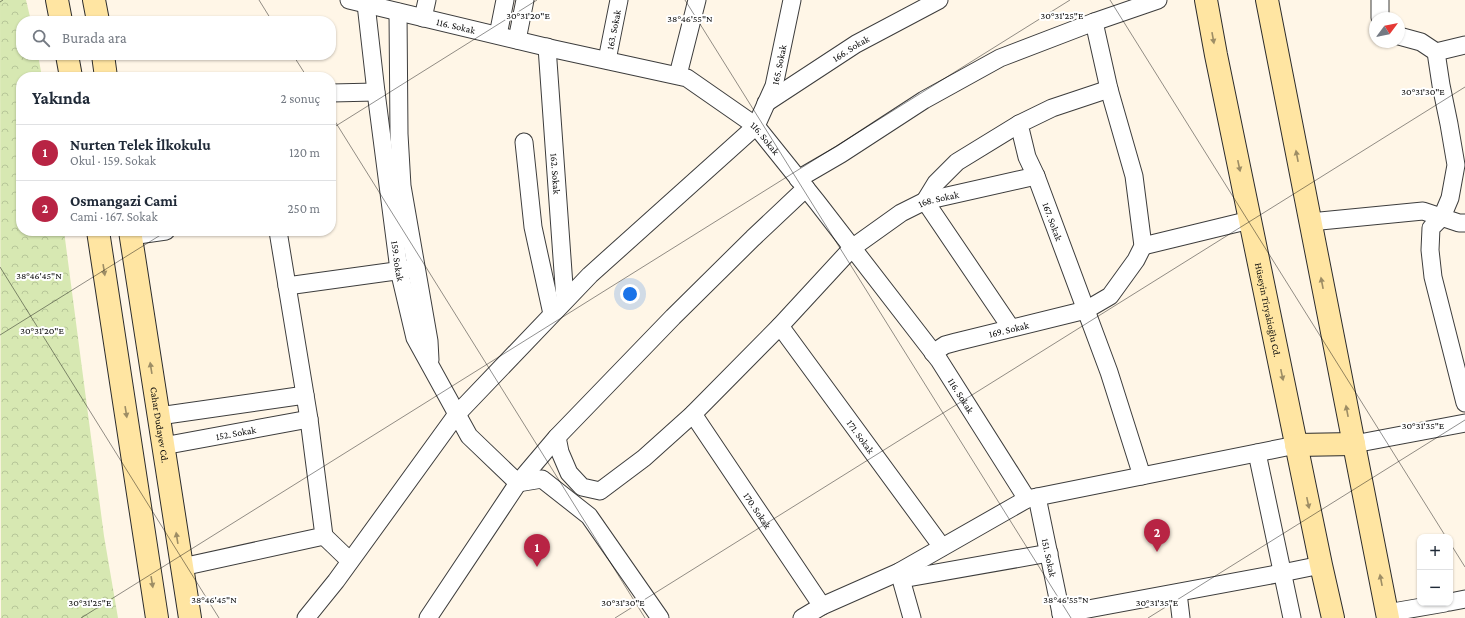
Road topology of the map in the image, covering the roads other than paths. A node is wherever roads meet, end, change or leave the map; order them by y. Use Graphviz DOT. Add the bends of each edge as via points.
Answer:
graph roads {
  1 [pos="58,0"];
  2 [pos="94,0"];
  3 [pos="426,0"];
  4 [pos="505,0"];
  5 [pos="525,0"];
  6 [pos="619,0"];
  7 [pos="697,0"];
  8 [pos="792,0"];
  9 [pos="939,0"];
  10 [pos="1158,0"];
  11 [pos="1206,0"];
  12 [pos="1267,0"];
  13 [pos="1380,0"];
  14 [pos="355,1"];
  15 [pos="398,12"];
  16 [pos="1380,12"];
  17 [pos="60,16"];
  18 [pos="97,16"];
  19 [pos="423,18"];
  20 [pos="1094,22"];
  21 [pos="498,35"];
  22 [pos="1405,38"];
  23 [pos="516,40"];
  24 [pos="1465,45"];
  25 [pos="547,47"];
  26 [pos="1436,52"];
  27 [pos="68,60"];
  28 [pos="104,60"];
  29 [pos="607,60"];
  30 [pos="70,72"];
  31 [pos="105,72"];
  32 [pos="678,75"];
  33 [pos="1108,89"];
  34 [pos="376,92"];
  35 [pos="336,93"];
  36 [pos="766,103"];
  37 [pos="1019,124"];
  38 [pos="756,126"];
  39 [pos="524,142"];
  40 [pos="1036,176"];
  41 [pos="802,183"];
  42 [pos="925,201"];
  43 [pos="1442,217"];
  44 [pos="1250,220"];
  45 [pos="1310,222"];
  46 [pos="1465,223"];
  47 [pos="99,236"];
  48 [pos="130,236"];
  49 [pos="279,236"];
  50 [pos="1143,246"];
  51 [pos="852,248"];
  52 [pos="416,269"];
  53 [pos="399,270"];
  54 [pos="287,286"];
  55 [pos="565,300"];
  56 [pos="1086,310"];
  57 [pos="552,314"];
  58 [pos="780,326"];
  59 [pos="1011,328"];
  60 [pos="933,353"];
  61 [pos="430,366"];
  62 [pos="305,395"];
  63 [pos="1465,402"];
  64 [pos="457,414"];
  65 [pos="693,414"];
  66 [pos="158,416"];
  67 [pos="309,418"];
  68 [pos="1465,423"];
  69 [pos="557,437"];
  70 [pos="1354,444"];
  71 [pos="1296,445"];
  72 [pos="163,446"];
  73 [pos="1257,453"];
  74 [pos="1142,476"];
  75 [pos="518,483"];
  76 [pos="1032,498"];
  77 [pos="324,536"];
  78 [pos="942,547"];
  79 [pos="1049,553"];
  80 [pos="350,561"];
  81 [pos="1321,565"];
  82 [pos="182,567"];
  83 [pos="1282,574"];
  84 [pos="900,576"];
  85 [pos="1178,593"];
  86 [pos="1465,599"];
  87 [pos="1453,601"];
  88 [pos="822,606"];
  89 [pos="1432,606"];
  90 [pos="1062,616"];
  91 [pos="1388,616"];
  92 [pos="157,618"];
  93 [pos="190,618"];
  94 [pos="306,618"];
  95 [pos="428,618"];
  96 [pos="660,618"];
  97 [pos="802,618"];
  98 [pos="912,618"];
  99 [pos="1181,618"];
  100 [pos="1292,618"];
  101 [pos="1333,618"];
  1 -- 17 [label="street"];
  2 -- 18 [label="street"];
  3 -- 19 [label="street"];
  4 -- 21 [label="street"];
  5 -- 23 [label="street"];
  6 -- 29 [label="street, 163. Sokak"];
  7 -- 32 [label="street"];
  8 -- 36 [label="street, 165. Sokak" via="774,86"];
  9 -- 36 [label="street, 166. Sokak" via="856,44"];
  10 -- 20 [label="street"];
  11 -- 44 [label="street, Hüseyin Tiryakioğlu Cd., one-way"];
  45 -- 12 [label="street, one-way"];
  13 -- 16 [label="street"];
  14 -- 15 [label="street, 116. Sokak"];
  14 -- 34 [label="street, 159. Sokak"];
  15 -- 19 [label="street, 116. Sokak"];
  15 -- 52 [label="street" via="402,186"];
  19 -- 21 [label="street, 116. Sokak"];
  20 -- 33 [label="street"];
  20 -- 41 [label="street" via="1000,58 924,100 841,154"];
  21 -- 23 [label="street, 116. Sokak"];
  22 -- 26 [label="street" via="1421,42"];
  23 -- 25 [label="street, 116. Sokak"];
  24 -- 26 [label="street"];
  25 -- 29 [label="street, 116. Sokak"];
  25 -- 55 [label="street, 162. Sokak"];
  26 -- 43 [label="street" via="1456,165 1450,198"];
  27 -- 30 [label="street"];
  28 -- 31 [label="street"];
  29 -- 32 [label="street, 116. Sokak"];
  32 -- 38 [label="street, 116. Sokak" via="687,78"];
  33 -- 37 [label="street" via="1052,108"];
  33 -- 50 [label="street" via="1134,176"];
  34 -- 35 [label="street"];
  34 -- 53 [label="street, 159. Sokak"];
  36 -- 38 [label="street, 165. Sokak"];
  37 -- 40 [label="street, 167. Sokak" via="1027,157"];
  37 -- 42 [label="street" via="957,162 936,183"];
  38 -- 41 [label="street, 116. Sokak"];
  38 -- 55 [label="street"];
  39 -- 57 [label="street" via="534,227"];
  40 -- 42 [label="street, 168. Sokak"];
  40 -- 56 [label="street, 167. Sokak"];
  41 -- 51 [label="street, 116. Sokak"];
  41 -- 69 [label="street" via="753,238"];
  42 -- 51 [label="street, 168. Sokak" via="901,213"];
  42 -- 59 [label="street"];
  43 -- 45 [label="street" via="1423,211"];
  43 -- 46 [label="street"];
  43 -- 63 [label="street" via="1431,228 1433,276"];
  44 -- 50 [label="street"];
  44 -- 71 [label="street, Hüseyin Tiryakioğlu Cd., one-way"];
  70 -- 45 [label="street, one-way"];
  47 -- 92 [label="street, one-way"];
  66 -- 48 [label="street, Cahar Dudayev Cd., one-way"];
  49 -- 54 [label="street"];
  50 -- 56 [label="street, 169. Sokak" via="1110,296"];
  51 -- 58 [label="street, 168. Sokak"];
  51 -- 60 [label="street, 116. Sokak"];
  52 -- 53 [label="street"];
  52 -- 61 [label="street" via="429,340"];
  53 -- 54 [label="street"];
  53 -- 61 [label="street, 159. Sokak" via="415,338"];
  54 -- 62 [label="street"];
  55 -- 57 [label="street"];
  56 -- 59 [label="street, 169. Sokak"];
  56 -- 74 [label="street, 167. Sokak"];
  57 -- 64 [label="street"];
  58 -- 65 [label="street, 168. Sokak"];
  58 -- 78 [label="street, 171. Sokak"];
  59 -- 60 [label="street, 169. Sokak" via="945,345"];
  60 -- 76 [label="street, 116. Sokak"];
  61 -- 64 [label="street, 159. Sokak"];
  62 -- 66 [label="street"];
  62 -- 67 [label="street"];
  64 -- 75 [label="street, 159. Sokak" via="469,436"];
  64 -- 80 [label="street"];
  65 -- 69 [label="street, 168. Sokak" via="644,458 600,491 582,487 569,473"];
  65 -- 88 [label="street, 170. Sokak"];
  66 -- 72 [label="street, Cahar Dudayev Cd."];
  67 -- 72 [label="street, 152. Sokak"];
  67 -- 77 [label="street"];
  68 -- 70 [label="street"];
  69 -- 75 [label="street"];
  70 -- 71 [label="street"];
  91 -- 70 [label="street, one-way"];
  71 -- 73 [label="street"];
  71 -- 81 [label="street, Hüseyin Tiryakioğlu Cd., one-way"];
  82 -- 72 [label="street, Cahar Dudayev Cd., one-way"];
  73 -- 74 [label="street"];
  73 -- 83 [label="street"];
  74 -- 76 [label="street"];
  75 -- 95 [label="street"];
  75 -- 96 [label="street" via="542,479 589,516"];
  76 -- 78 [label="street"];
  76 -- 79 [label="street, 151. Sokak"];
  77 -- 80 [label="street"];
  77 -- 82 [label="street"];
  78 -- 84 [label="street"];
  79 -- 84 [label="street"];
  79 -- 90 [label="street, 151. Sokak"];
  80 -- 94 [label="street"];
  81 -- 83 [label="street"];
  81 -- 101 [label="street, Hüseyin Tiryakioğlu Cd."];
  82 -- 93 [label="street, Cahar Dudayev Cd."];
  83 -- 85 [label="street"];
  83 -- 100 [label="street"];
  84 -- 88 [label="street"];
  84 -- 98 [label="street"];
  85 -- 90 [label="street"];
  85 -- 99 [label="street"];
  86 -- 87 [label="street"];
  88 -- 97 [label="street"];
  89 -- 91 [label="street"];
}
